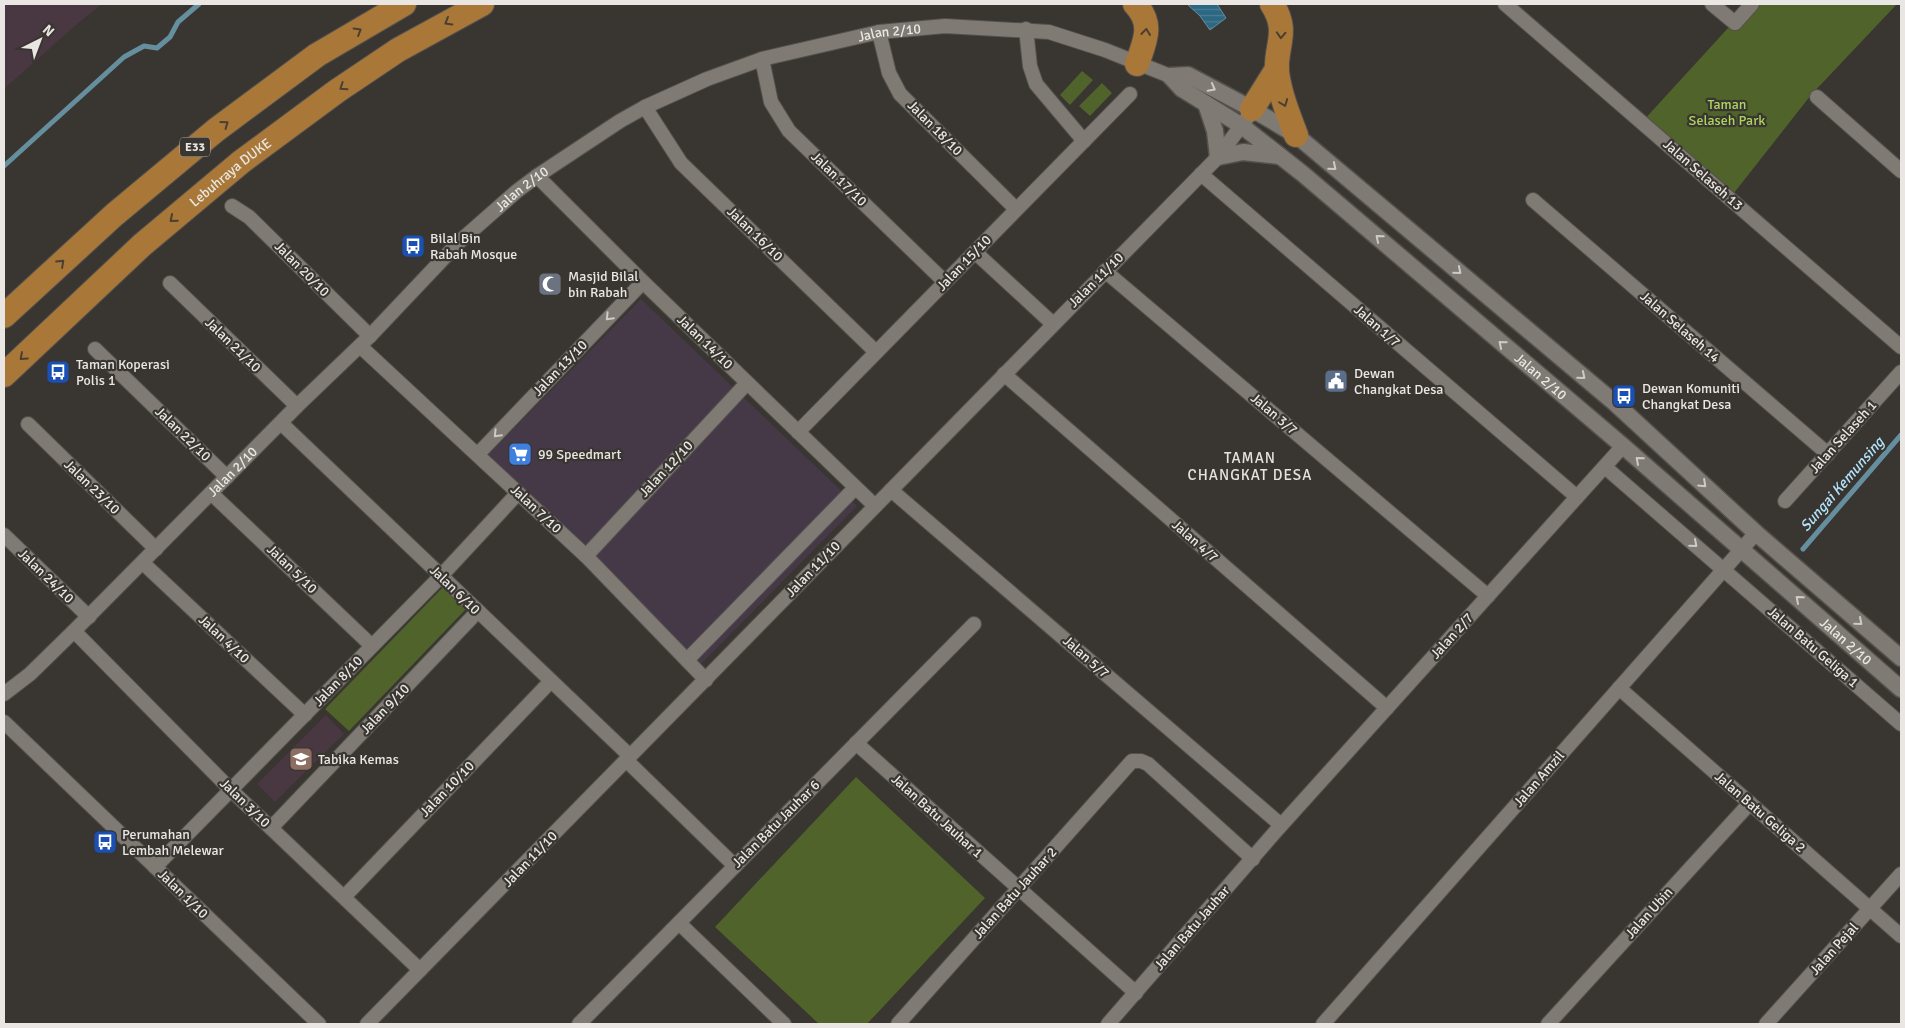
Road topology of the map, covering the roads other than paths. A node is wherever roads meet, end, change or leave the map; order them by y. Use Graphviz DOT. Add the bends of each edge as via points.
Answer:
graph roads {
  1 [pos="404,4"];
  2 [pos="482,4"];
  3 [pos="1135,4"];
  4 [pos="1272,4"];
  5 [pos="1505,4"];
  6 [pos="1712,4"];
  7 [pos="1752,4"];
  8 [pos="1026,30"];
  9 [pos="878,32"];
  10 [pos="762,60"];
  11 [pos="1137,64"];
  12 [pos="1277,68"];
  13 [pos="1170,76"];
  14 [pos="1130,94"];
  15 [pos="1817,97"];
  16 [pos="1206,104"];
  17 [pos="645,107"];
  18 [pos="1247,118"];
  19 [pos="1296,135"];
  20 [pos="1084,141"];
  21 [pos="1281,156"];
  22 [pos="1218,157"];
  23 [pos="1901,172"];
  24 [pos="1201,174"];
  25 [pos="536,176"];
  26 [pos="1533,200"];
  27 [pos="232,206"];
  28 [pos="1016,209"];
  29 [pos="975,252"];
  30 [pos="1105,271"];
  31 [pos="643,282"];
  32 [pos="945,282"];
  33 [pos="170,283"];
  34 [pos="4,316"];
  35 [pos="1053,324"];
  36 [pos="365,341"];
  37 [pos="1901,347"];
  38 [pos="95,349"];
  39 [pos="876,352"];
  40 [pos="1901,372"];
  41 [pos="1004,374"];
  42 [pos="4,375"];
  43 [pos="747,383"];
  44 [pos="296,406"];
  45 [pos="281,423"];
  46 [pos="28,424"];
  47 [pos="798,432"];
  48 [pos="1623,446"];
  49 [pos="478,454"];
  50 [pos="1828,454"];
  51 [pos="1605,466"];
  52 [pos="227,477"];
  53 [pos="855,488"];
  54 [pos="891,490"];
  55 [pos="211,492"];
  56 [pos="518,493"];
  57 [pos="1577,497"];
  58 [pos="1785,501"];
  59 [pos="875,506"];
  60 [pos="1756,534"];
  61 [pos="4,535"];
  62 [pos="156,549"];
  63 [pos="1742,550"];
  64 [pos="586,556"];
  65 [pos="143,563"];
  66 [pos="1724,570"];
  67 [pos="441,576"];
  68 [pos="1488,596"];
  69 [pos="478,611"];
  70 [pos="89,617"];
  71 [pos="974,624"];
  72 [pos="74,632"];
  73 [pos="372,646"];
  74 [pos="1901,658"];
  75 [pos="686,660"];
  76 [pos="706,680"];
  77 [pos="551,681"];
  78 [pos="1619,688"];
  79 [pos="1901,689"];
  80 [pos="4,692"];
  81 [pos="1387,708"];
  82 [pos="305,715"];
  83 [pos="4,722"];
  84 [pos="1901,724"];
  85 [pos="856,743"];
  86 [pos="628,758"];
  87 [pos="231,790"];
  88 [pos="1750,803"];
  89 [pos="271,828"];
  90 [pos="1279,828"];
  91 [pos="1252,859"];
  92 [pos="735,866"];
  93 [pos="155,867"];
  94 [pos="1901,874"];
  95 [pos="1019,888"];
  96 [pos="344,897"];
  97 [pos="1870,908"];
  98 [pos="679,923"];
  99 [pos="1901,936"];
  100 [pos="420,970"];
  101 [pos="1136,993"];
  102 [pos="319,1024"];
  103 [pos="367,1024"];
  104 [pos="579,1024"];
  105 [pos="784,1024"];
  106 [pos="898,1024"];
  107 [pos="1108,1024"];
  108 [pos="1323,1024"];
  109 [pos="1548,1024"];
  110 [pos="1766,1024"];
  34 -- 1 [label="highway, E33, one-way" via="114,215 216,130 317,55"];
  2 -- 42 [label="highway, Lebuhraya DUKE, one-way" via="398,50 241,162 142,245"];
  11 -- 3 [label="highway, one-way" via="1147,24"];
  4 -- 12 [label="highway, one-way" via="1281,27"];
  5 -- 37 [label="street, Jalan Selaseh 13"];
  6 -- 7 [label="street" via="1735,24"];
  8 -- 9 [label="street, Jalan 2/10" via="946,26"];
  8 -- 11 [label="street, Jalan 2/10" via="1049,32 1106,50"];
  8 -- 20 [label="street" via="1030,66 1036,84"];
  9 -- 10 [label="street, Jalan 2/10"];
  9 -- 28 [label="street, Jalan 18/10" via="889,73 900,94"];
  10 -- 17 [label="street, Jalan 2/10" via="707,79"];
  10 -- 32 [label="street, Jalan 17/10" via="771,102 789,131"];
  11 -- 13 [label="street, Jalan 2/10"];
  12 -- 18 [label="highway"];
  12 -- 19 [label="highway, one-way" via="1280,93"];
  13 -- 16 [label="street, Jalan 2/10" via="1182,89"];
  13 -- 18 [label="street, Jalan 2/10, one-way" via="1188,75"];
  14 -- 20 [label="street, Jalan 15/10"];
  15 -- 23 [label="street"];
  16 -- 18 [label="street, Jalan 2/10"];
  16 -- 22 [label="street" via="1215,131"];
  17 -- 25 [label="street, Jalan 2/10"];
  17 -- 39 [label="street, Jalan 16/10" via="681,163"];
  18 -- 19 [label="street, Jalan 2/10"];
  18 -- 21 [label="street, Jalan 2/10"];
  18 -- 22 [label="street, Jalan 11/10"];
  19 -- 60 [label="street, Jalan 2/10, one-way" via="1616,404"];
  20 -- 28 [label="street, Jalan 15/10"];
  21 -- 22 [label="street" via="1243,152"];
  48 -- 21 [label="street, Jalan 2/10, one-way"];
  22 -- 24 [label="street, Jalan 11/10"];
  24 -- 30 [label="street, Jalan 11/10"];
  24 -- 57 [label="street, Jalan 1/7"];
  25 -- 31 [label="street, Jalan 14/10"];
  25 -- 36 [label="street, Jalan 2/10" via="459,242"];
  26 -- 50 [label="street, Jalan Selaseh 14"];
  27 -- 36 [label="street, Jalan 20/10" via="250,217"];
  28 -- 29 [label="street, Jalan 15/10"];
  29 -- 32 [label="street, Jalan 15/10"];
  29 -- 35 [label="street"];
  30 -- 35 [label="street, Jalan 11/10"];
  30 -- 68 [label="street, Jalan 3/7"];
  31 -- 43 [label="street, Jalan 14/10"];
  31 -- 49 [label="street, Jalan 13/10, one-way"];
  32 -- 39 [label="street, Jalan 15/10"];
  33 -- 44 [label="street, Jalan 21/10"];
  35 -- 41 [label="street, Jalan 11/10"];
  36 -- 44 [label="street, Jalan 2/10"];
  36 -- 49 [label="street, Jalan 7/10"];
  38 -- 52 [label="street, Jalan 22/10"];
  39 -- 47 [label="street, Jalan 15/10"];
  40 -- 50 [label="street, Jalan Selaseh 1"];
  41 -- 54 [label="street, Jalan 11/10"];
  41 -- 81 [label="street, Jalan 4/7"];
  43 -- 47 [label="street, Jalan 14/10"];
  43 -- 64 [label="street, Jalan 12/10"];
  44 -- 45 [label="street, Jalan 2/10"];
  45 -- 52 [label="street, Jalan 2/10"];
  45 -- 67 [label="street, Jalan 6/10"];
  46 -- 62 [label="street, Jalan 23/10"];
  47 -- 53 [label="street, Jalan 14/10"];
  48 -- 51 [label="street, Jalan 2/7"];
  63 -- 48 [label="street, Jalan 2/10, one-way"];
  49 -- 56 [label="street, Jalan 7/10"];
  50 -- 58 [label="street, Jalan Selaseh 1"];
  51 -- 57 [label="street, Jalan 2/7"];
  51 -- 66 [label="street, Jalan Batu Geliga 1, one-way"];
  52 -- 55 [label="street, Jalan 2/10"];
  53 -- 59 [label="street, Jalan 14/10"];
  53 -- 75 [label="street"];
  54 -- 59 [label="street, Jalan 11/10"];
  54 -- 90 [label="street, Jalan 5/7"];
  55 -- 62 [label="street, Jalan 2/10"];
  55 -- 73 [label="street, Jalan 5/10"];
  56 -- 64 [label="street, Jalan 7/10"];
  56 -- 67 [label="street, Jalan 8/10"];
  57 -- 68 [label="street, Jalan 2/7"];
  59 -- 76 [label="street, Jalan 11/10"];
  60 -- 63 [label="street, Jalan Amzil"];
  60 -- 74 [label="street, Jalan 2/10, one-way"];
  61 -- 70 [label="street, Jalan 24/10"];
  62 -- 65 [label="street, Jalan 2/10"];
  63 -- 66 [label="street, Jalan Amzil"];
  79 -- 63 [label="street, Jalan 2/10, one-way"];
  64 -- 75 [label="street, Jalan 7/10"];
  65 -- 70 [label="street, Jalan 2/10"];
  65 -- 82 [label="street, Jalan 4/10"];
  66 -- 78 [label="street, Jalan Amzil"];
  66 -- 84 [label="street, Jalan Batu Geliga 1"];
  67 -- 69 [label="street, Jalan 6/10"];
  67 -- 73 [label="street, Jalan 8/10"];
  68 -- 81 [label="street, Jalan 2/7"];
  69 -- 77 [label="street, Jalan 6/10"];
  69 -- 89 [label="street, Jalan 9/10"];
  70 -- 72 [label="street, Jalan 2/10"];
  71 -- 85 [label="street, Jalan Batu Jauhar 6"];
  72 -- 80 [label="street, Jalan 2/10" via="30,674"];
  72 -- 87 [label="street, Jalan 3/10"];
  73 -- 82 [label="street, Jalan 8/10"];
  75 -- 76 [label="street, Jalan 7/10"];
  76 -- 86 [label="street, Jalan 11/10"];
  77 -- 86 [label="street, Jalan 6/10"];
  77 -- 96 [label="street, Jalan 10/10"];
  78 -- 88 [label="street, Jalan Batu Geliga 2"];
  78 -- 108 [label="street, Jalan Amzil"];
  81 -- 90 [label="street, Jalan 2/7"];
  82 -- 87 [label="street, Jalan 8/10"];
  83 -- 93 [label="street, Jalan 1/10"];
  85 -- 92 [label="street, Jalan Batu Jauhar 6"];
  85 -- 95 [label="street, Jalan Batu Jauhar 1"];
  86 -- 92 [label="street, Jalan 6/10"];
  86 -- 100 [label="street, Jalan 11/10"];
  87 -- 89 [label="street, Jalan 3/10"];
  87 -- 93 [label="street, Jalan 8/10"];
  88 -- 97 [label="street, Jalan Batu Geliga 2"];
  88 -- 109 [label="street, Jalan Ubin"];
  89 -- 96 [label="street, Jalan 3/10"];
  90 -- 91 [label="street, Jalan Batu Jauhar"];
  91 -- 95 [label="street, Jalan Batu Jauhar 2" via="1148,764 1132,761"];
  91 -- 101 [label="street, Jalan Batu Jauhar"];
  92 -- 98 [label="street, Jalan Batu Jauhar 6"];
  93 -- 102 [label="street, Jalan 1/10"];
  94 -- 97 [label="street, Jalan Pejal"];
  95 -- 101 [label="street, Jalan Batu Jauhar 1"];
  95 -- 106 [label="street, Jalan Batu Jauhar 2"];
  96 -- 100 [label="street, Jalan 3/10"];
  97 -- 99 [label="street, Jalan Batu Geliga 2"];
  97 -- 110 [label="street, Jalan Pejal"];
  98 -- 104 [label="street, Jalan Batu Jauhar 6"];
  98 -- 105 [label="street"];
  100 -- 103 [label="street, Jalan 11/10"];
  101 -- 107 [label="street, Jalan Batu Jauhar"];
}
